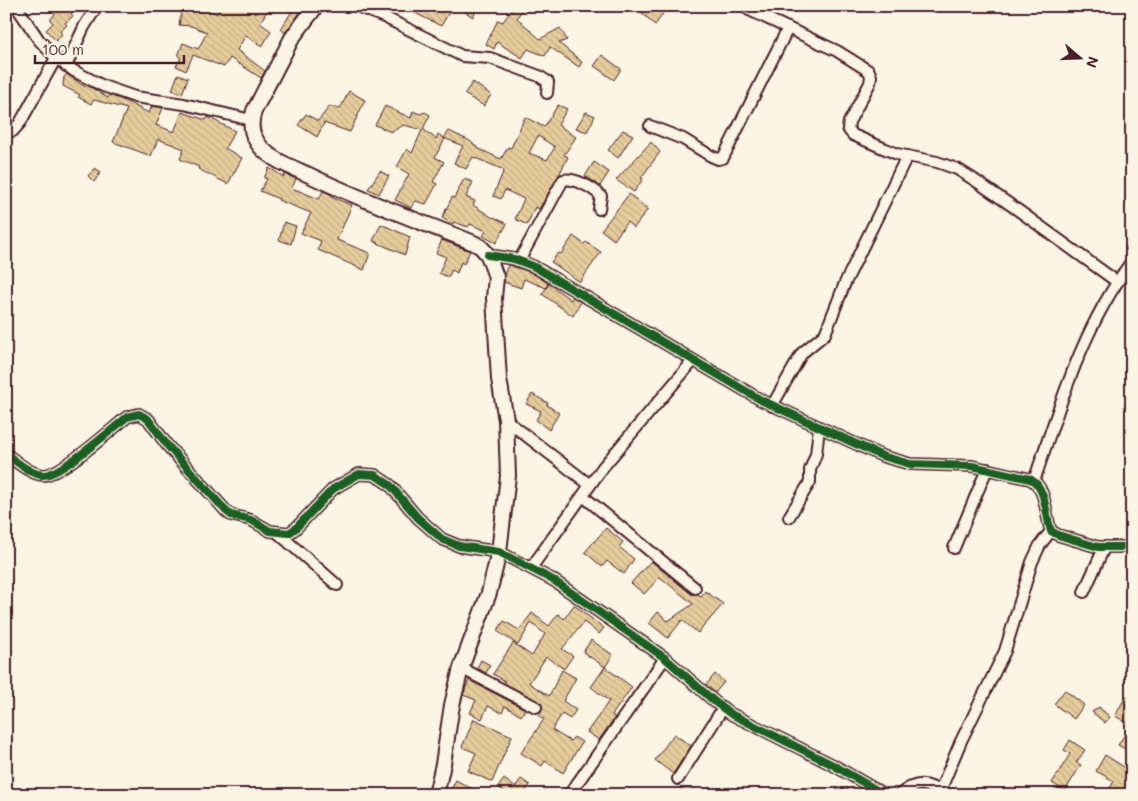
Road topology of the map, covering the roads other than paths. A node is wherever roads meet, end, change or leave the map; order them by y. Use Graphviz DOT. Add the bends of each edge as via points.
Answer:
graph roads {
  1 [pos="16,6"];
  2 [pos="96,6"];
  3 [pos="316,6"];
  4 [pos="357,6"];
  5 [pos="746,6"];
  6 [pos="788,28"];
  7 [pos="56,58"];
  8 [pos="66,66"];
  9 [pos="547,93"];
  10 [pos="251,120"];
  11 [pos="650,126"];
  12 [pos="6,133"];
  13 [pos="907,156"];
  14 [pos="600,209"];
  15 [pos="488,256"];
  16 [pos="520,261"];
  17 [pos="1132,261"];
  18 [pos="1116,281"];
  19 [pos="693,360"];
  20 [pos="772,406"];
  21 [pos="506,420"];
  22 [pos="819,428"];
  23 [pos="6,454"];
  24 [pos="987,469"];
  25 [pos="1034,481"];
  26 [pos="590,485"];
  27 [pos="582,496"];
  28 [pos="789,517"];
  29 [pos="1051,531"];
  30 [pos="277,533"];
  31 [pos="1132,547"];
  32 [pos="954,548"];
  33 [pos="1104,548"];
  34 [pos="499,552"];
  35 [pos="531,568"];
  36 [pos="338,586"];
  37 [pos="695,588"];
  38 [pos="1084,592"];
  39 [pos="665,658"];
  40 [pos="461,668"];
  41 [pos="536,706"];
  42 [pos="723,708"];
  43 [pos="678,779"];
  44 [pos="944,793"];
  45 [pos="436,795"];
  46 [pos="568,795"];
  47 [pos="885,795"];
  48 [pos="899,795"];
  1 -- 7 [label="street"];
  2 -- 8 [label="street"];
  3 -- 10 [label="main road" via="292,38"];
  4 -- 9 [label="street" via="462,56 490,58 539,76 548,82"];
  5 -- 6 [label="street"];
  6 -- 11 [label="street" via="724,158 711,156 683,139"];
  6 -- 13 [label="street" via="837,51 868,71 870,84 848,129 864,141"];
  7 -- 8 [label="street"];
  7 -- 12 [label="street" via="20,122 13,131"];
  8 -- 10 [label="street" via="123,94"];
  10 -- 15 [label="main road" via="256,140 271,156 345,193 474,243"];
  13 -- 18 [label="street" via="938,162 973,179"];
  13 -- 20 [label="street" via="825,334 802,353"];
  14 -- 16 [label="street" via="601,196 566,178"];
  15 -- 16 [label="street"];
  15 -- 21 [label="main road" via="496,277 494,298 499,379"];
  16 -- 19 [label="street"];
  17 -- 18 [label="street"];
  18 -- 25 [label="street" via="1075,363"];
  19 -- 20 [label="street"];
  19 -- 26 [label="street"];
  20 -- 22 [label="street"];
  21 -- 26 [label="street"];
  21 -- 34 [label="main road" via="508,476"];
  22 -- 24 [label="street" via="903,463"];
  22 -- 28 [label="street" via="810,482"];
  23 -- 30 [label="street" via="38,474 53,473 127,417 139,414 148,419 226,512"];
  24 -- 25 [label="street"];
  24 -- 32 [label="street"];
  25 -- 29 [label="street" via="1042,495"];
  26 -- 27 [label="street"];
  27 -- 35 [label="street"];
  27 -- 37 [label="street"];
  29 -- 33 [label="street"];
  29 -- 44 [label="street" via="1032,562 1005,651 972,718"];
  30 -- 34 [label="street" via="289,533 333,489 359,474 367,474 375,475 390,485 418,518 442,539 459,546"];
  30 -- 36 [label="street"];
  31 -- 33 [label="street"];
  33 -- 38 [label="street"];
  34 -- 35 [label="street"];
  34 -- 40 [label="main road" via="489,592"];
  35 -- 39 [label="street" via="554,580"];
  39 -- 42 [label="street"];
  39 -- 46 [label="street"];
  40 -- 41 [label="street"];
  40 -- 45 [label="main road"];
  42 -- 43 [label="street"];
  42 -- 47 [label="street"];
  44 -- 48 [label="street" via="916,784"];
}
